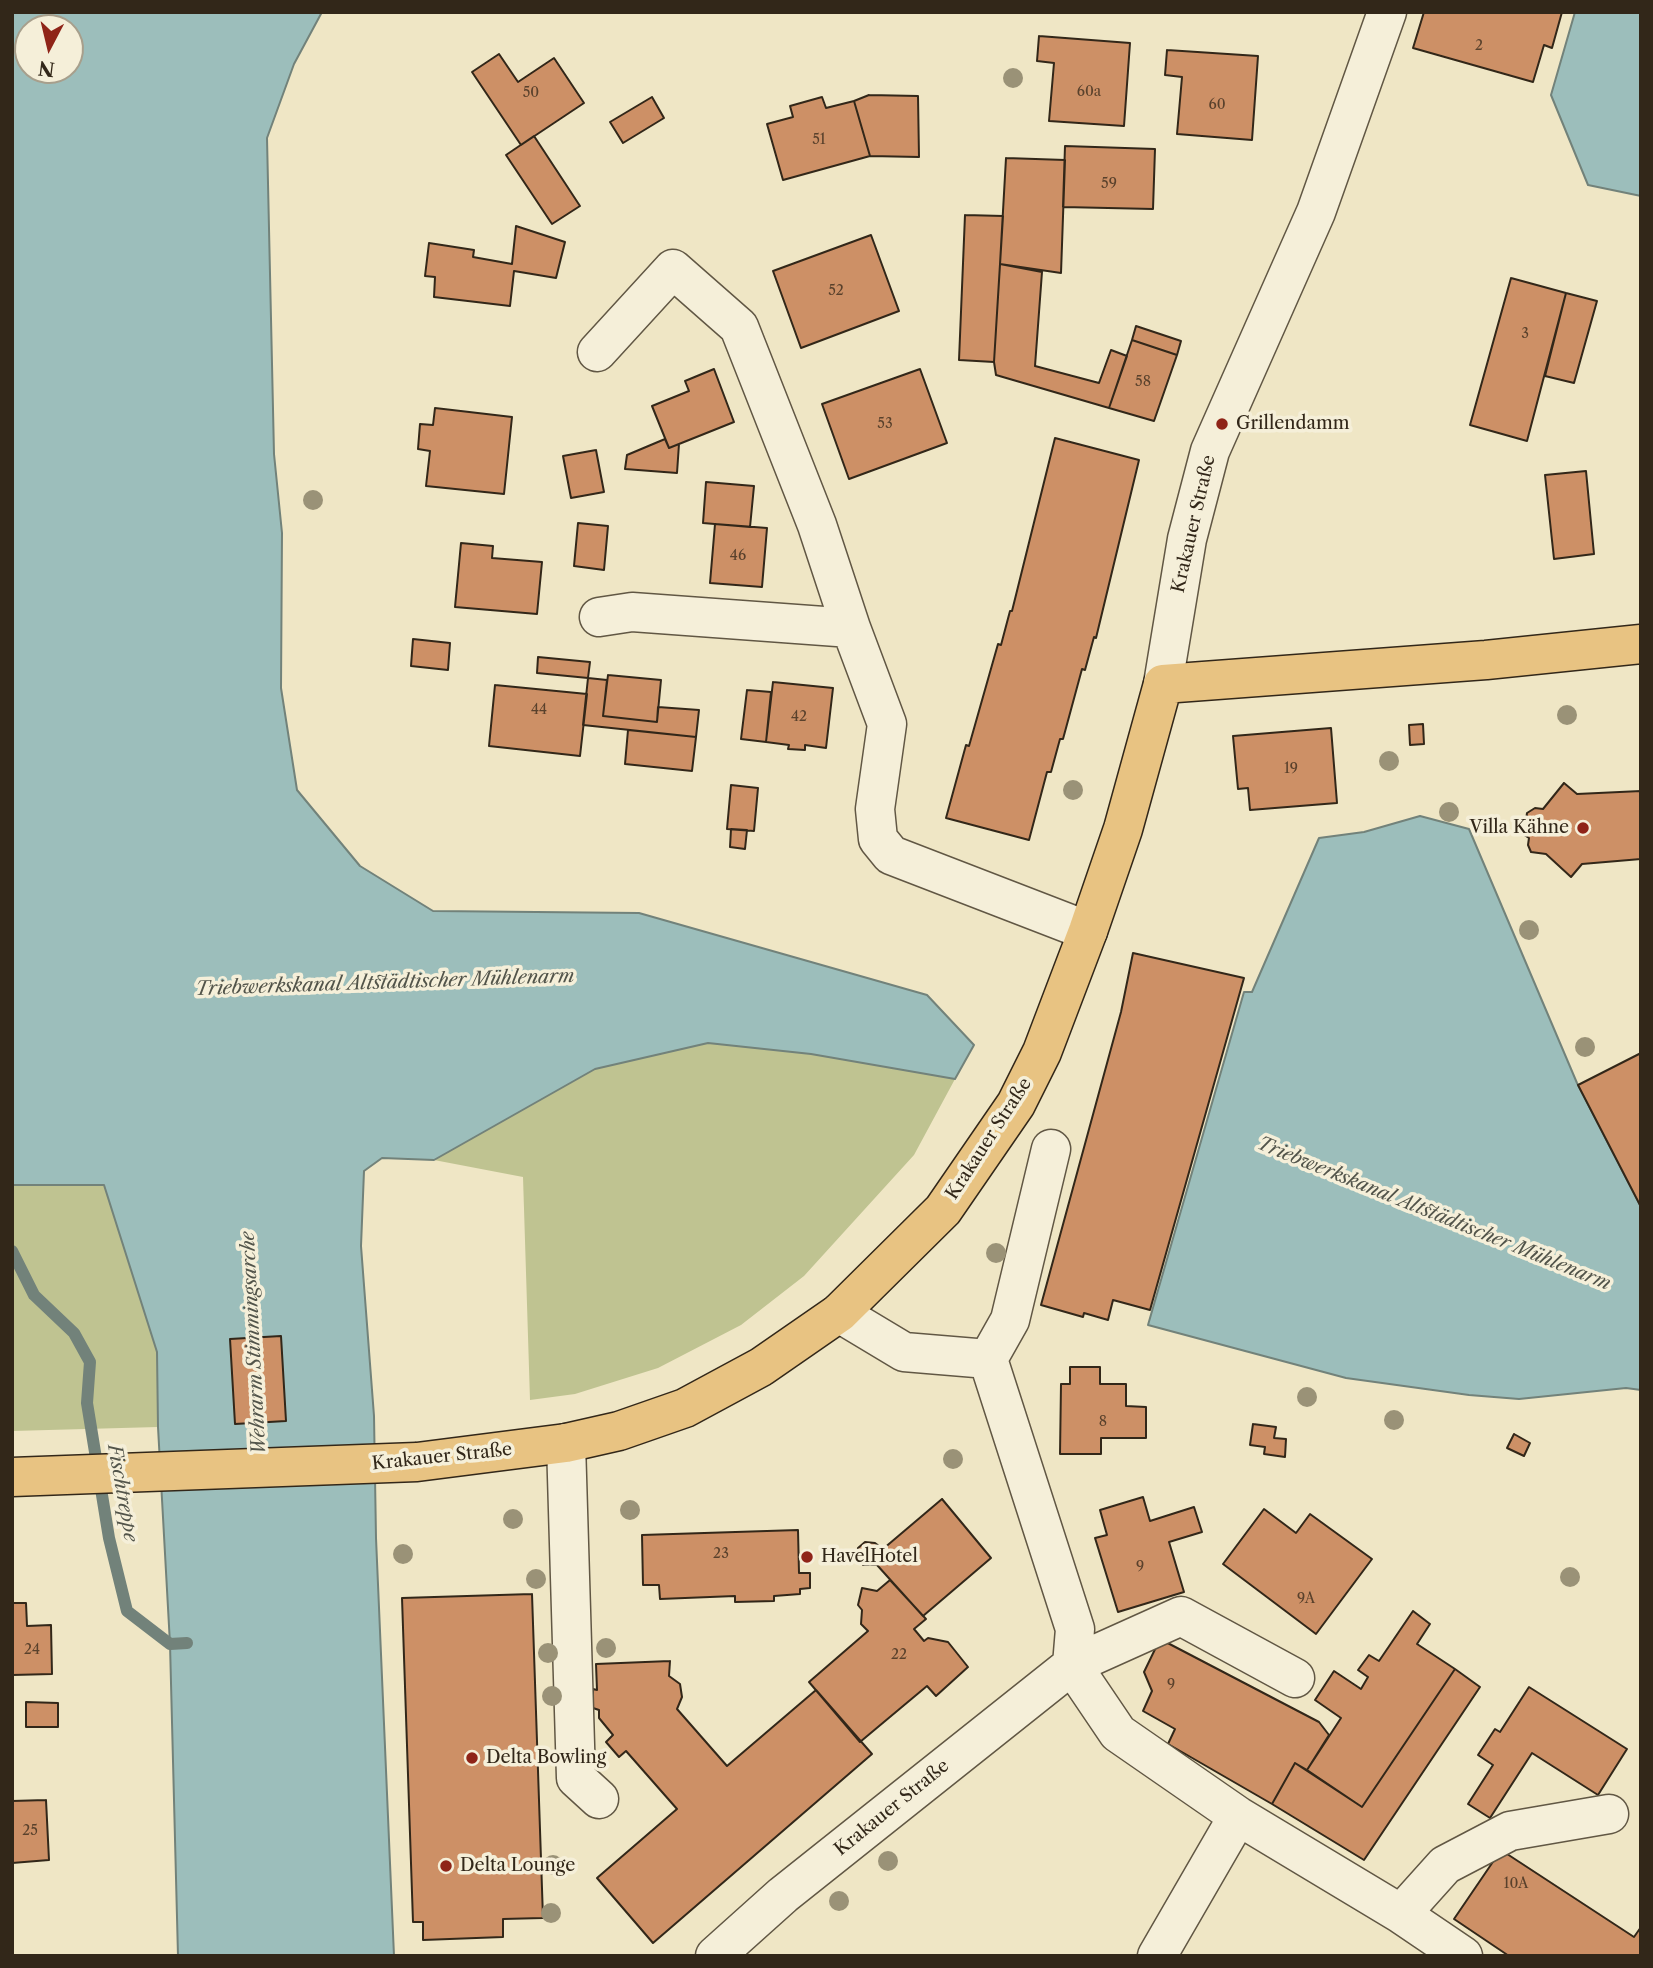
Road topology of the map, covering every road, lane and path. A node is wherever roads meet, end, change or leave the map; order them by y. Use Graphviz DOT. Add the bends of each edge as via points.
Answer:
graph roads {
  1 [pos="1387,12"];
  2 [pos="597,352"];
  3 [pos="599,617"];
  4 [pos="851,628"];
  5 [pos="1641,644"];
  6 [pos="1163,684"];
  7 [pos="1088,931"];
  8 [pos="1051,1149"];
  9 [pos="839,1313"];
  10 [pos="988,1359"];
  11 [pos="566,1443"];
  12 [pos="12,1477"];
  13 [pos="1072,1665"];
  14 [pos="1295,1678"];
  15 [pos="598,1799"];
  16 [pos="1609,1814"];
  17 [pos="1238,1816"];
  18 [pos="1401,1914"];
  19 [pos="715,1956"];
  20 [pos="1157,1956"];
  21 [pos="1463,1956"];
  1 -- 6 [label="street, Krakauer Straße" via="1317,212 1210,452 1187,540"];
  2 -- 4 [label="street" via="673,269 739,327 817,525"];
  3 -- 4 [label="street" via="632,612"];
  4 -- 7 [label="street" via="887,724 875,809 878,839 891,855"];
  5 -- 6 [label="main road"];
  6 -- 7 [label="main road, Krakauer Straße" via="1123,829"];
  7 -- 9 [label="main road, Krakauer Straße" via="1042,1052 1016,1104 943,1210"];
  8 -- 10 [label="street" via="1010,1320"];
  9 -- 10 [label="street" via="904,1352"];
  9 -- 11 [label="main road, Krakauer Straße" via="761,1367 685,1408 618,1432"];
  10 -- 13 [label="street" via="1075,1629"];
  11 -- 12 [label="main road, Krakauer Straße" via="417,1462"];
  11 -- 15 [label="street" via="576,1778"];
  13 -- 14 [label="street, Krakauer Straße" via="1181,1616"];
  13 -- 17 [label="street" via="1118,1733"];
  13 -- 19 [label="street, Krakauer Straße" via="783,1895"];
  16 -- 18 [label="street" via="1510,1831 1445,1864"];
  17 -- 18 [label="street"];
  17 -- 20 [label="street"];
  18 -- 21 [label="street"];
}
